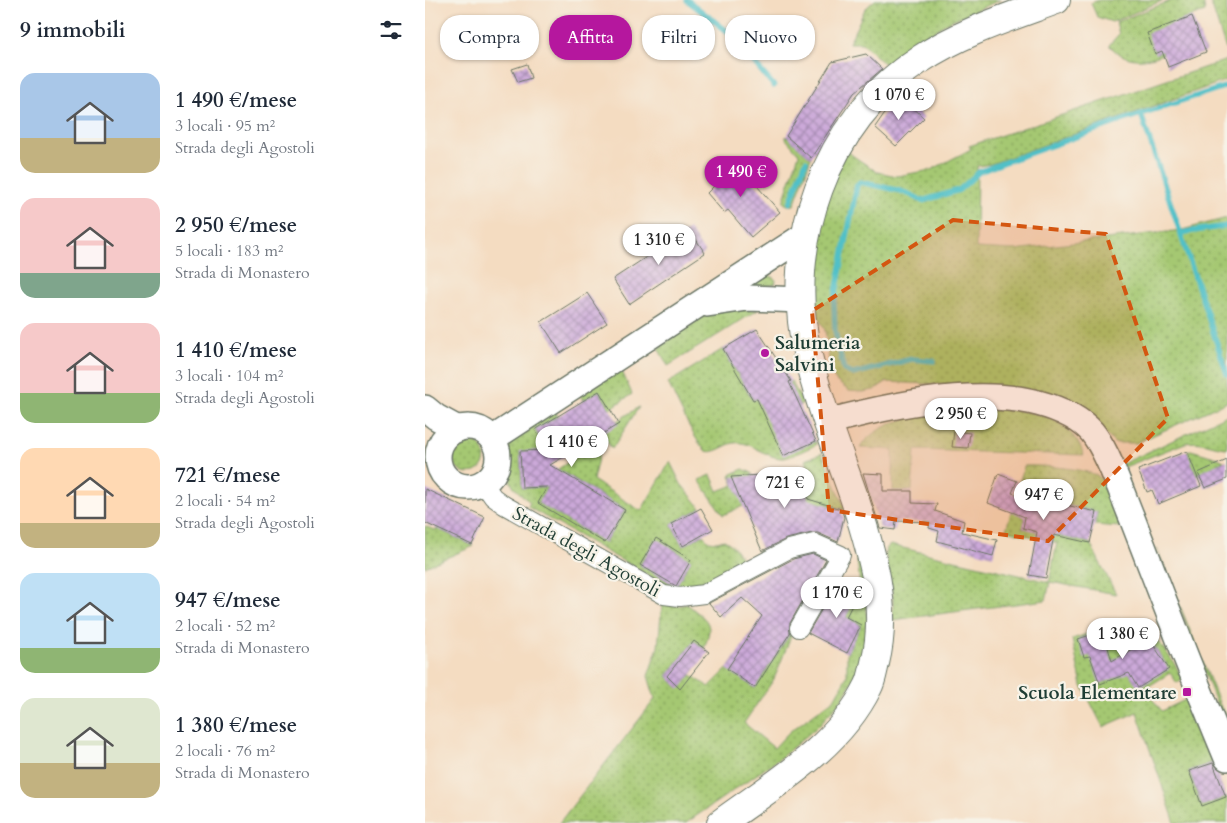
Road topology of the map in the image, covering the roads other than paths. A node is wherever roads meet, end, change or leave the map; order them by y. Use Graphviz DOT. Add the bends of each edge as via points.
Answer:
graph roads {
  1 [pos="1056,0"];
  2 [pos="805,235"];
  3 [pos="800,300"];
  4 [pos="695,307"];
  5 [pos="425,408"];
  6 [pos="827,422"];
  7 [pos="458,430"];
  8 [pos="425,438"];
  9 [pos="492,440"];
  10 [pos="438,460"];
  11 [pos="483,483"];
  12 [pos="799,628"];
  13 [pos="1227,758"];
  14 [pos="721,823"];
  1 -- 2 [label="main road" via="951,42 918,60 886,86 841,142 813,205"];
  2 -- 3 [label="main road"];
  2 -- 4 [label="street"];
  3 -- 4 [label="street" via="748,298"];
  3 -- 6 [label="main road" via="807,352"];
  4 -- 9 [label="street"];
  5 -- 7 [label="street"];
  6 -- 13 [label="street" via="922,401 977,397 1029,400 1057,409 1079,421 1094,435 1120,488"];
  6 -- 14 [label="main road" via="865,532 880,598 881,620 870,685 852,716 830,741"];
  7 -- 9 [label="street" via="480,430"];
  7 -- 10 [label="street" via="443,442"];
  8 -- 10 [label="street"];
  9 -- 11 [label="street" via="498,458 496,468"];
  10 -- 11 [label="street" via="445,476 458,486"];
  11 -- 12 [label="street, Strada degli Agostoli" via="504,505 664,595 680,598 704,594 789,549 814,543 841,555"];
}
